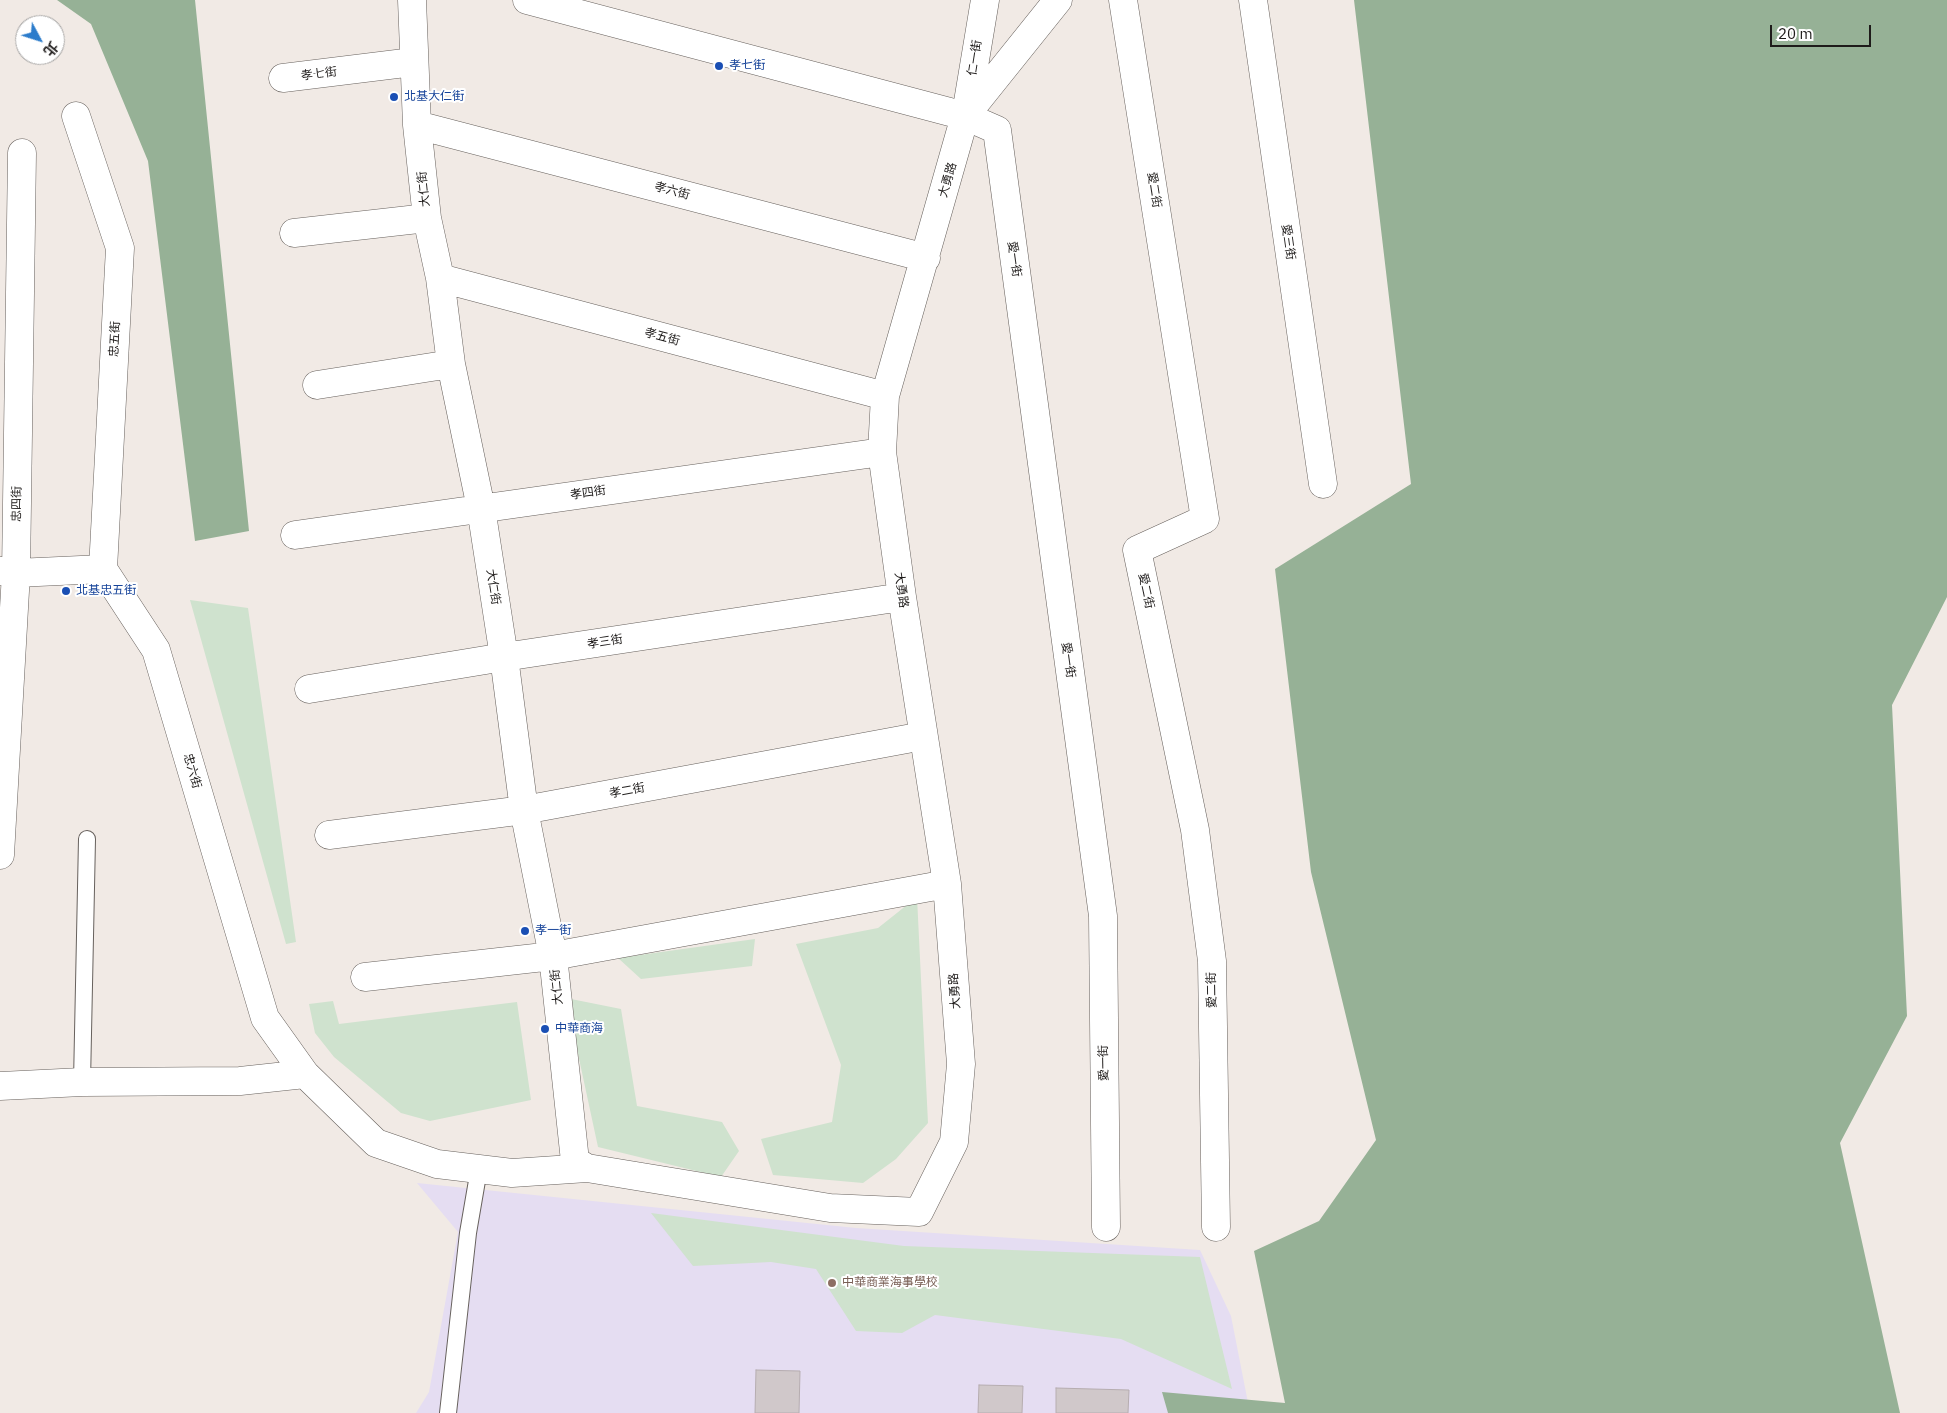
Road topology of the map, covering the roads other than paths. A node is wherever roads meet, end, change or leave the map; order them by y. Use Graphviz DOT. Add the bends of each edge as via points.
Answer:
graph roads {
  1 [pos="412,0"];
  2 [pos="527,0"];
  3 [pos="984,0"];
  4 [pos="1058,0"];
  5 [pos="1123,0"];
  6 [pos="1253,0"];
  7 [pos="413,62"];
  8 [pos="283,78"];
  9 [pos="76,116"];
  10 [pos="965,116"];
  11 [pos="417,125"];
  12 [pos="22,153"];
  13 [pos="427,218"];
  14 [pos="294,233"];
  15 [pos="926,258"];
  16 [pos="440,278"];
  17 [pos="451,364"];
  18 [pos="317,385"];
  19 [pos="885,396"];
  20 [pos="882,452"];
  21 [pos="1323,484"];
  22 [pos="481,508"];
  23 [pos="295,535"];
  24 [pos="103,569"];
  25 [pos="8,572"];
  26 [pos="902,597"];
  27 [pos="504,657"];
  28 [pos="309,689"];
  29 [pos="923,736"];
  30 [pos="524,810"];
  31 [pos="329,835"];
  32 [pos="87,839"];
  33 [pos="0,855"];
  34 [pos="947,884"];
  35 [pos="554,956"];
  36 [pos="365,977"];
  37 [pos="305,1074"];
  38 [pos="82,1082"];
  39 [pos="0,1086"];
  40 [pos="588,1168"];
  41 [pos="479,1169"];
  42 [pos="919,1212"];
  43 [pos="1106,1227"];
  44 [pos="1216,1227"];
  45 [pos="448,1413"];
  1 -- 7 [label="street, 大仁街"];
  2 -- 10 [label="street"];
  3 -- 10 [label="street, 仁一街"];
  4 -- 10 [label="street, 大勇路"];
  5 -- 44 [label="street, 愛二街" via="1205,518 1137,550 1195,830 1212,961"];
  6 -- 21 [label="street, 愛三街"];
  7 -- 8 [label="street, 孝七街"];
  7 -- 11 [label="street, 大仁街"];
  9 -- 24 [label="street, 忠五街" via="120,248"];
  10 -- 15 [label="street, 大勇路"];
  10 -- 43 [label="street, 愛一街" via="997,130 1103,916"];
  11 -- 13 [label="street, 大仁街"];
  11 -- 15 [label="street, 孝六街"];
  12 -- 25 [label="street, 忠四街"];
  13 -- 14 [label="street"];
  13 -- 16 [label="street, 大仁街"];
  15 -- 19 [label="street, 大勇路"];
  16 -- 17 [label="street, 大仁街"];
  16 -- 19 [label="street, 孝五街"];
  17 -- 18 [label="street"];
  17 -- 22 [label="street, 大仁街"];
  19 -- 20 [label="street, 大勇路"];
  20 -- 22 [label="street, 孝四街"];
  20 -- 26 [label="street, 大勇路"];
  22 -- 23 [label="street, 孝四街"];
  22 -- 27 [label="street, 大仁街"];
  24 -- 25 [label="street"];
  24 -- 37 [label="street, 忠六街" via="156,650 265,1018"];
  25 -- 33 [label="street, 忠四街"];
  26 -- 27 [label="street, 孝三街"];
  26 -- 29 [label="street, 大勇路"];
  27 -- 28 [label="street, 孝三街"];
  27 -- 30 [label="street, 大仁街"];
  29 -- 30 [label="street, 孝二街"];
  29 -- 34 [label="street, 大勇路"];
  30 -- 31 [label="street, 孝二街"];
  30 -- 35 [label="street, 大仁街"];
  32 -- 38 [label="lane"];
  34 -- 35 [label="street"];
  34 -- 42 [label="street, 大勇路" via="961,1064 954,1142"];
  35 -- 36 [label="street"];
  35 -- 40 [label="street, 大仁街" via="575,1161"];
  37 -- 38 [label="street" via="240,1081"];
  37 -- 41 [label="street, 忠六街" via="376,1143 437,1164"];
  38 -- 39 [label="street"];
  40 -- 41 [label="street, 忠六街" via="512,1172"];
  40 -- 42 [label="street, 忠六街" via="830,1208"];
  41 -- 45 [label="lane" via="468,1233"];
}
